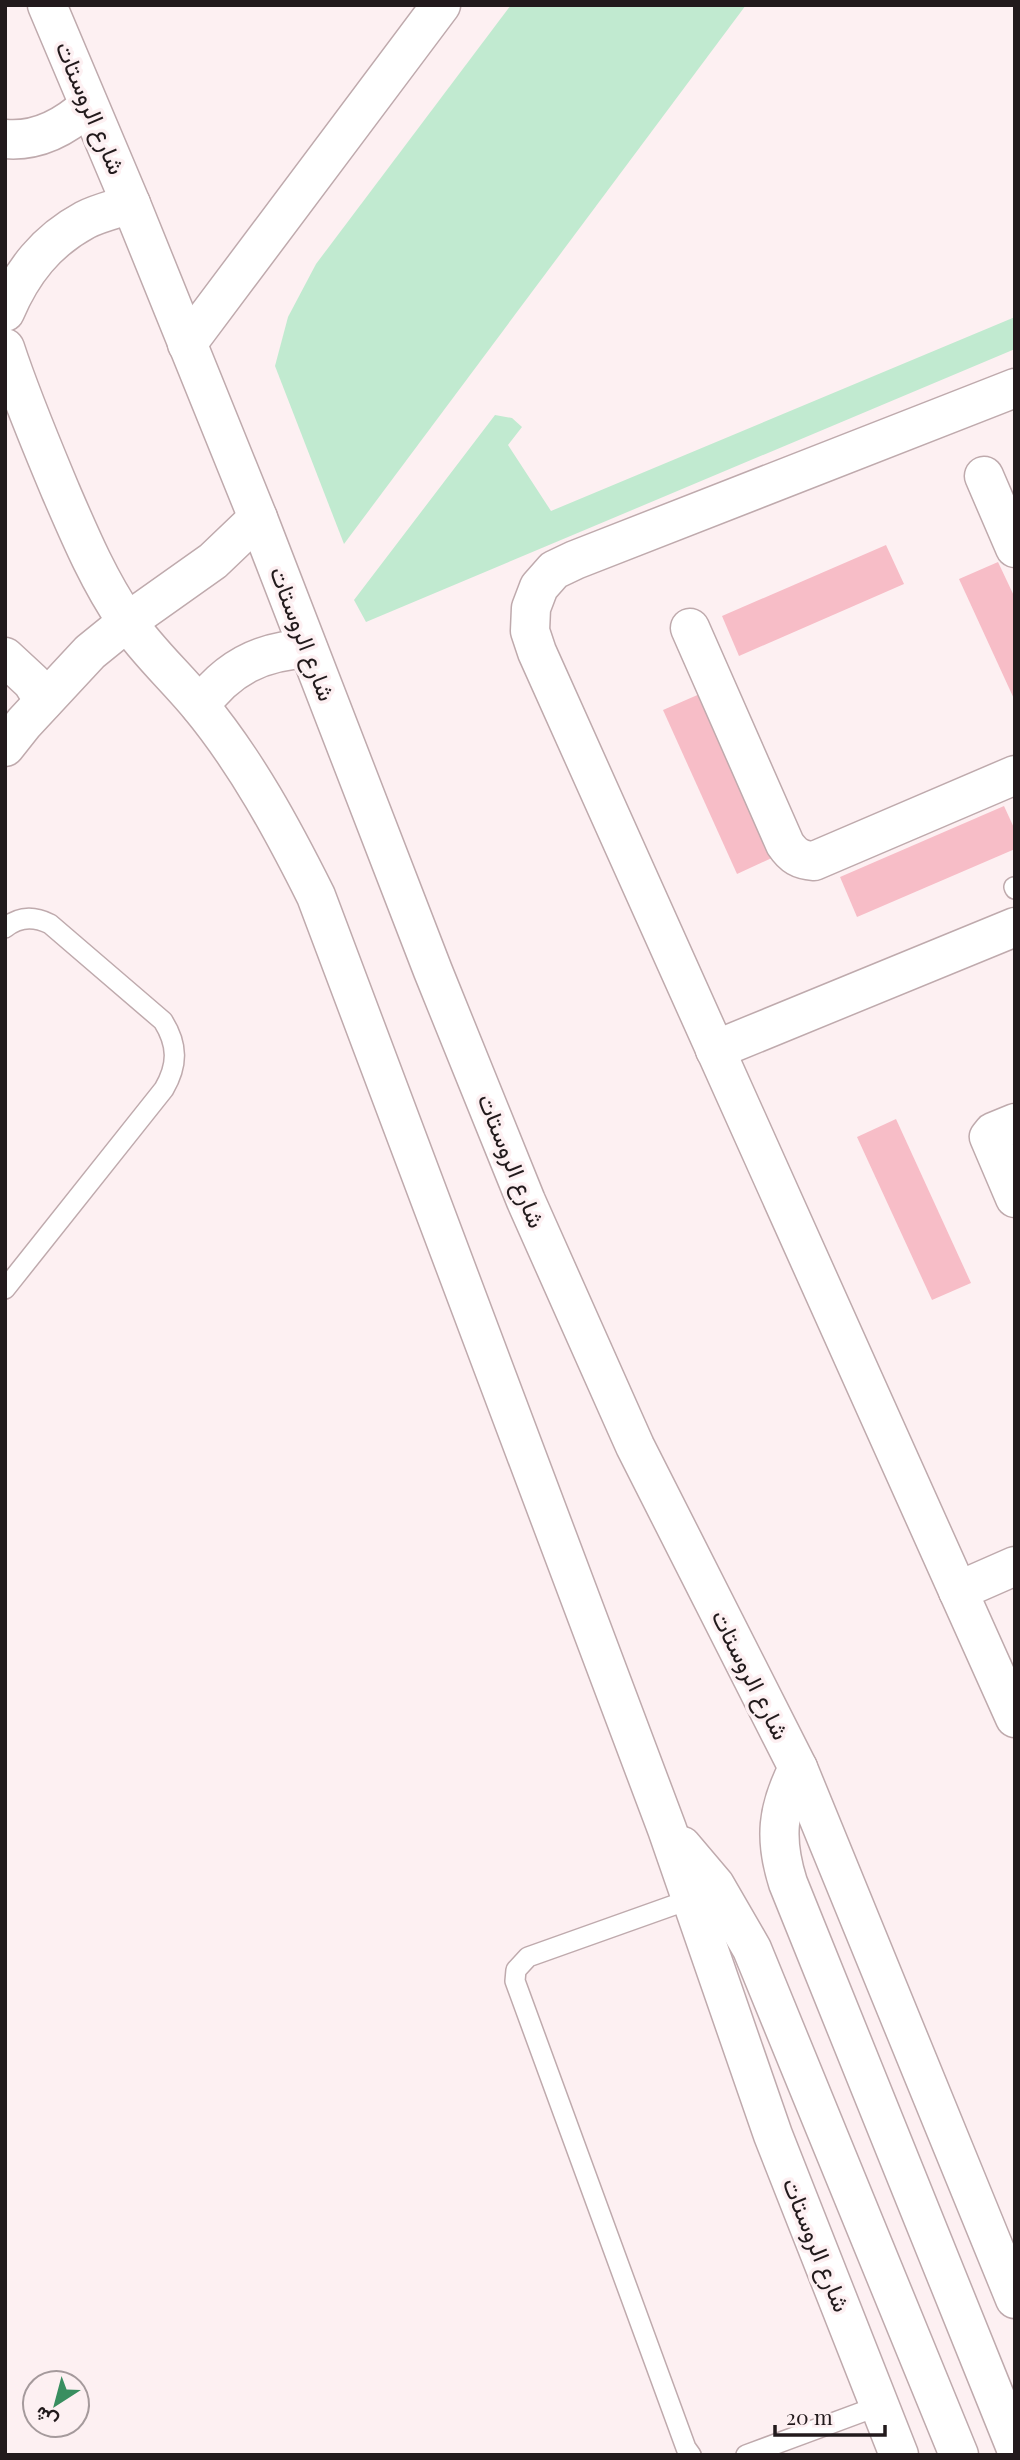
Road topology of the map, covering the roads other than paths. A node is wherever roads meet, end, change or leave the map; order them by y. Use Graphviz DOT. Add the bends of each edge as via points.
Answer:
graph roads {
  1 [pos="47,5"];
  2 [pos="442,5"];
  3 [pos="88,106"];
  4 [pos="5,139"];
  5 [pos="131,204"];
  6 [pos="5,312"];
  7 [pos="187,344"];
  8 [pos="5,348"];
  9 [pos="1015,388"];
  10 [pos="984,475"];
  11 [pos="258,518"];
  12 [pos="1015,548"];
  13 [pos="127,622"];
  14 [pos="690,628"];
  15 [pos="309,649"];
  16 [pos="5,656"];
  17 [pos="44,701"];
  18 [pos="200,706"];
  19 [pos="5,747"];
  20 [pos="1015,775"];
  21 [pos="1015,927"];
  22 [pos="5,928"];
  23 [pos="715,1050"];
  24 [pos="1015,1123"];
  25 [pos="1015,1198"];
  26 [pos="5,1289"];
  27 [pos="1015,1566"];
  28 [pos="958,1591"];
  29 [pos="1015,1718"];
  30 [pos="798,1768"];
  31 [pos="667,1829"];
  32 [pos="691,1899"];
  33 [pos="1015,2299"];
  34 [pos="881,2406"];
  35 [pos="1015,2446"];
  36 [pos="691,2455"];
  37 [pos="746,2455"];
  38 [pos="899,2455"];
  39 [pos="959,2455"];
  1 -- 3 [label="main road, شارع الروستات"];
  2 -- 7 [label="main road"];
  3 -- 4 [label="main road" via="51,132"];
  3 -- 5 [label="main road, شارع الروستات"];
  5 -- 6 [label="main road" via="86,219 46,246 17,283"];
  5 -- 7 [label="main road, شارع الروستات"];
  7 -- 11 [label="main road, شارع الروستات"];
  8 -- 13 [label="main road, شارع الروستات" via="22,400 82,540"];
  9 -- 23 [label="main road" via="575,560 554,570 539,587 531,608 530,631 537,652"];
  10 -- 12 [label="main road"];
  11 -- 13 [label="main road" via="213,561"];
  11 -- 15 [label="main road, شارع الروستات"];
  13 -- 17 [label="main road" via="90,652"];
  13 -- 18 [label="main road, شارع الروستات"];
  14 -- 20 [label="main road" via="785,845 802,860 814,861"];
  15 -- 18 [label="main road" via="266,654 246,663 213,688"];
  15 -- 30 [label="main road, شارع الروستات" via="526,1200 635,1446"];
  16 -- 17 [label="main road"];
  17 -- 19 [label="main road"];
  18 -- 31 [label="main road, شارع الروستات" via="266,803 316,896"];
  21 -- 23 [label="main road"];
  22 -- 26 [label="lane" via="28,917 50,924 163,1021 176,1057 164,1089"];
  23 -- 28 [label="main road"];
  24 -- 25 [label="main road" via="989,1137"];
  27 -- 28 [label="main road"];
  28 -- 29 [label="main road"];
  30 -- 33 [label="main road, شارع الروستات"];
  30 -- 35 [label="main road" via="780,1814 778,1839 788,1883"];
  31 -- 32 [label="main road, شارع الروستات"];
  31 -- 39 [label="main road" via="715,1885 752,1949"];
  32 -- 34 [label="main road, شارع الروستات" via="773,2135"];
  32 -- 36 [label="lane" via="528,1957 516,1970 514,1981"];
  34 -- 37 [label="lane"];
  34 -- 38 [label="main road, شارع الروستات"];
}
